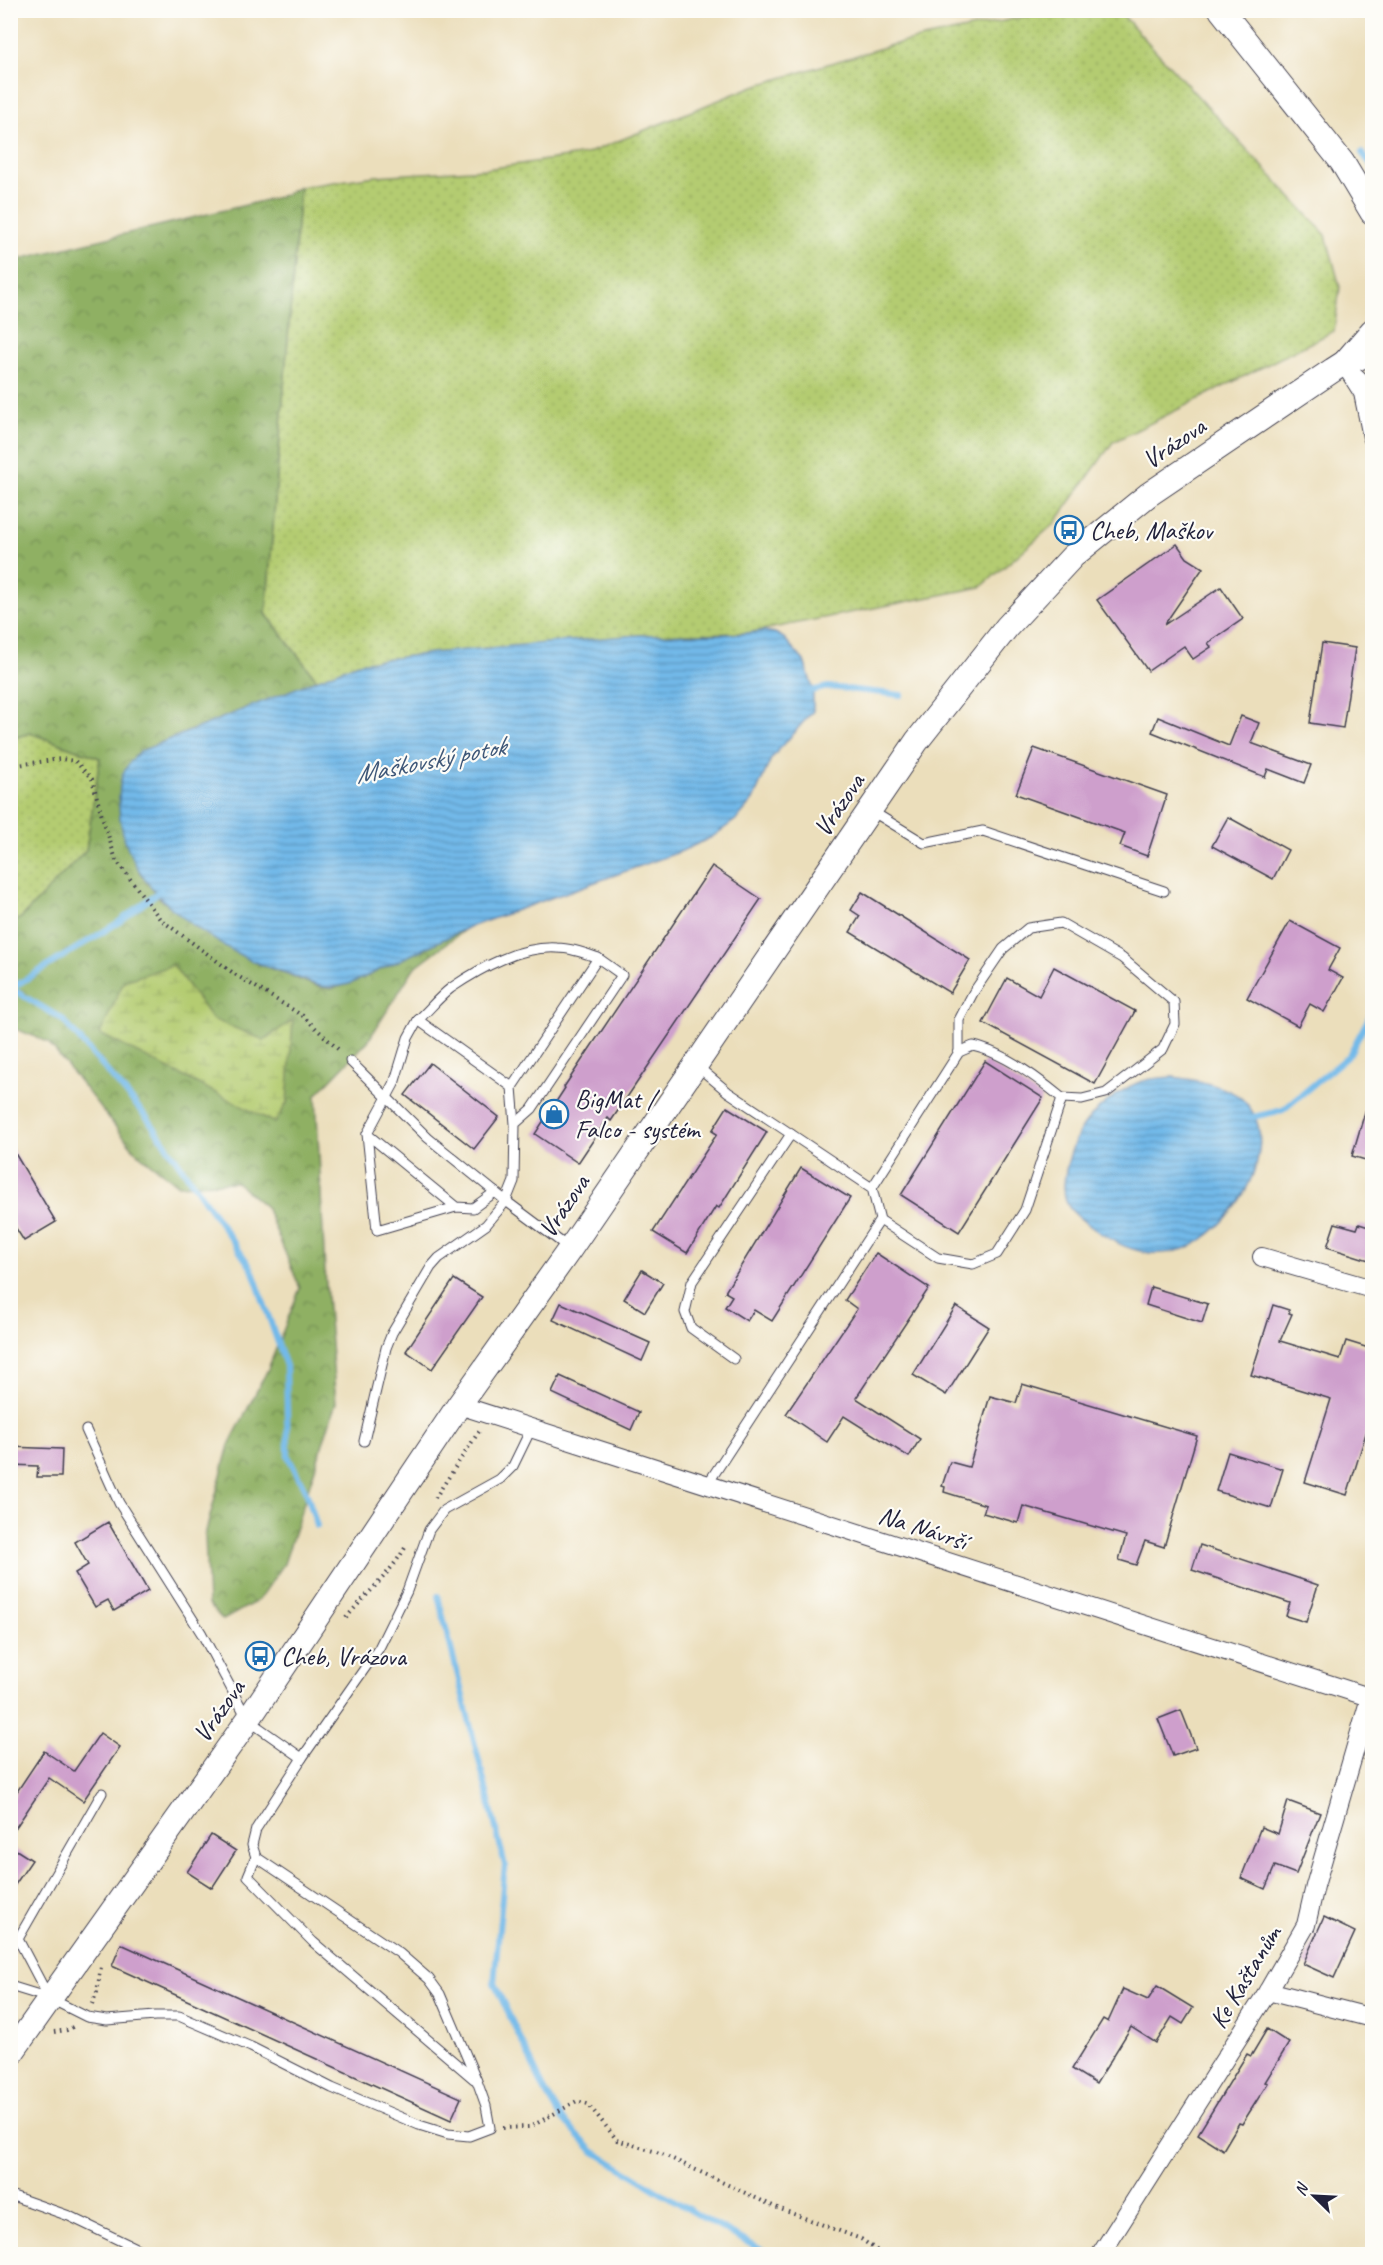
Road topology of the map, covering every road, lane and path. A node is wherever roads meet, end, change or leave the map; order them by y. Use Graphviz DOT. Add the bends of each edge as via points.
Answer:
graph roads {
  1 [pos="1221,10"];
  2 [pos="1342,162"];
  3 [pos="1372,191"];
  4 [pos="1372,212"];
  5 [pos="1372,331"];
  6 [pos="1372,353"];
  7 [pos="1344,363"];
  8 [pos="1372,387"];
  9 [pos="1372,437"];
  10 [pos="10,766"];
  11 [pos="870,810"];
  12 [pos="1164,891"];
  13 [pos="598,958"];
  14 [pos="418,1020"];
  15 [pos="959,1052"];
  16 [pos="350,1061"];
  17 [pos="695,1065"];
  18 [pos="512,1087"];
  19 [pos="386,1098"];
  20 [pos="1062,1098"];
  21 [pos="515,1124"];
  22 [pos="367,1134"];
  23 [pos="791,1134"];
  24 [pos="872,1188"];
  25 [pos="495,1192"];
  26 [pos="506,1201"];
  27 [pos="456,1207"];
  28 [pos="880,1220"];
  29 [pos="570,1249"];
  30 [pos="1262,1257"];
  31 [pos="1372,1289"];
  32 [pos="734,1359"];
  33 [pos="459,1405"];
  34 [pos="531,1429"];
  35 [pos="86,1430"];
  36 [pos="364,1441"];
  37 [pos="706,1485"];
  38 [pos="1372,1696"];
  39 [pos="248,1720"];
  40 [pos="302,1758"];
  41 [pos="102,1793"];
  42 [pos="256,1857"];
  43 [pos="10,1930"];
  44 [pos="18,1939"];
  45 [pos="10,1986"];
  46 [pos="1268,1991"];
  47 [pos="49,1998"];
  48 [pos="1372,2018"];
  49 [pos="10,2055"];
  50 [pos="477,2081"];
  51 [pos="490,2128"];
  52 [pos="10,2195"];
  53 [pos="148,2254"];
  54 [pos="882,2254"];
  55 [pos="1101,2254"];
  1 -- 2 [label="street"];
  2 -- 3 [label="street"];
  2 -- 4 [label="street"];
  5 -- 7 [label="street"];
  6 -- 7 [label="street, Vrázova"];
  7 -- 8 [label="lane"];
  7 -- 9 [label="street" via="1363,393"];
  7 -- 11 [label="street, Vrázova" via="1148,495 1073,556 1007,627 917,741"];
  10 -- 16 [label="path" via="61,759 75,761 92,779 116,860 160,919 236,975 303,1016"];
  11 -- 12 [label="lane" via="924,843 983,831"];
  11 -- 17 [label="street, Vrázova"];
  13 -- 14 [label="lane" via="558,948 531,949 497,962 450,989"];
  13 -- 18 [label="lane"];
  13 -- 21 [label="lane" via="622,975 532,1109"];
  14 -- 18 [label="lane"];
  14 -- 19 [label="lane"];
  15 -- 20 [label="lane" via="973,1047 990,1049"];
  15 -- 20 [label="lane" via="959,1020 1003,949 1028,928 1061,923 1122,958 1174,1002 1175,1024 1163,1049 1106,1093 1083,1099"];
  15 -- 24 [label="lane"];
  16 -- 19 [label="lane"];
  17 -- 23 [label="lane"];
  17 -- 29 [label="street, Vrázova"];
  18 -- 21 [label="lane"];
  19 -- 22 [label="lane"];
  19 -- 25 [label="lane"];
  20 -- 28 [label="lane" via="1025,1210 997,1254 973,1264 939,1258"];
  21 -- 26 [label="lane" via="513,1181"];
  22 -- 27 [label="lane"];
  22 -- 27 [label="lane" via="377,1230"];
  23 -- 24 [label="lane"];
  23 -- 32 [label="lane" via="692,1282 685,1312 691,1328"];
  24 -- 28 [label="lane"];
  25 -- 26 [label="lane"];
  25 -- 27 [label="lane" via="473,1208"];
  26 -- 29 [label="lane"];
  26 -- 36 [label="lane" via="486,1225 439,1258 425,1277 389,1340"];
  28 -- 37 [label="lane"];
  29 -- 33 [label="street, Vrázova"];
  30 -- 31 [label="street"];
  33 -- 34 [label="street, Na Návrší"];
  33 -- 39 [label="street, Vrázova"];
  34 -- 37 [label="street, Na Návrší"];
  34 -- 40 [label="lane" via="513,1466 500,1479 444,1510 429,1530 406,1592 378,1648"];
  35 -- 39 [label="lane" via="120,1503 202,1634"];
  37 -- 38 [label="street, Na Návrší"];
  38 -- 46 [label="street, Ke Kaštanům" via="1306,1924"];
  39 -- 40 [label="lane"];
  39 -- 47 [label="street, Vrázova"];
  40 -- 42 [label="lane" via="256,1829 252,1845"];
  41 -- 44 [label="lane"];
  42 -- 50 [label="lane" via="399,1953 429,1979 440,1994"];
  42 -- 50 [label="lane" via="248,1876 305,1934"];
  43 -- 44 [label="lane"];
  44 -- 47 [label="lane"];
  45 -- 47 [label="lane"];
  46 -- 48 [label="street"];
  46 -- 55 [label="street, Ke Kaštanům"];
  47 -- 49 [label="street, Vrázova"];
  47 -- 51 [label="lane" via="87,2017 107,2020 179,2016 419,2125 469,2136"];
  50 -- 51 [label="lane"];
  51 -- 54 [label="path" via="530,2127 577,2101 588,2104 616,2140 660,2153 775,2207 861,2239"];
  52 -- 53 [label="lane" via="69,2216"];
}
